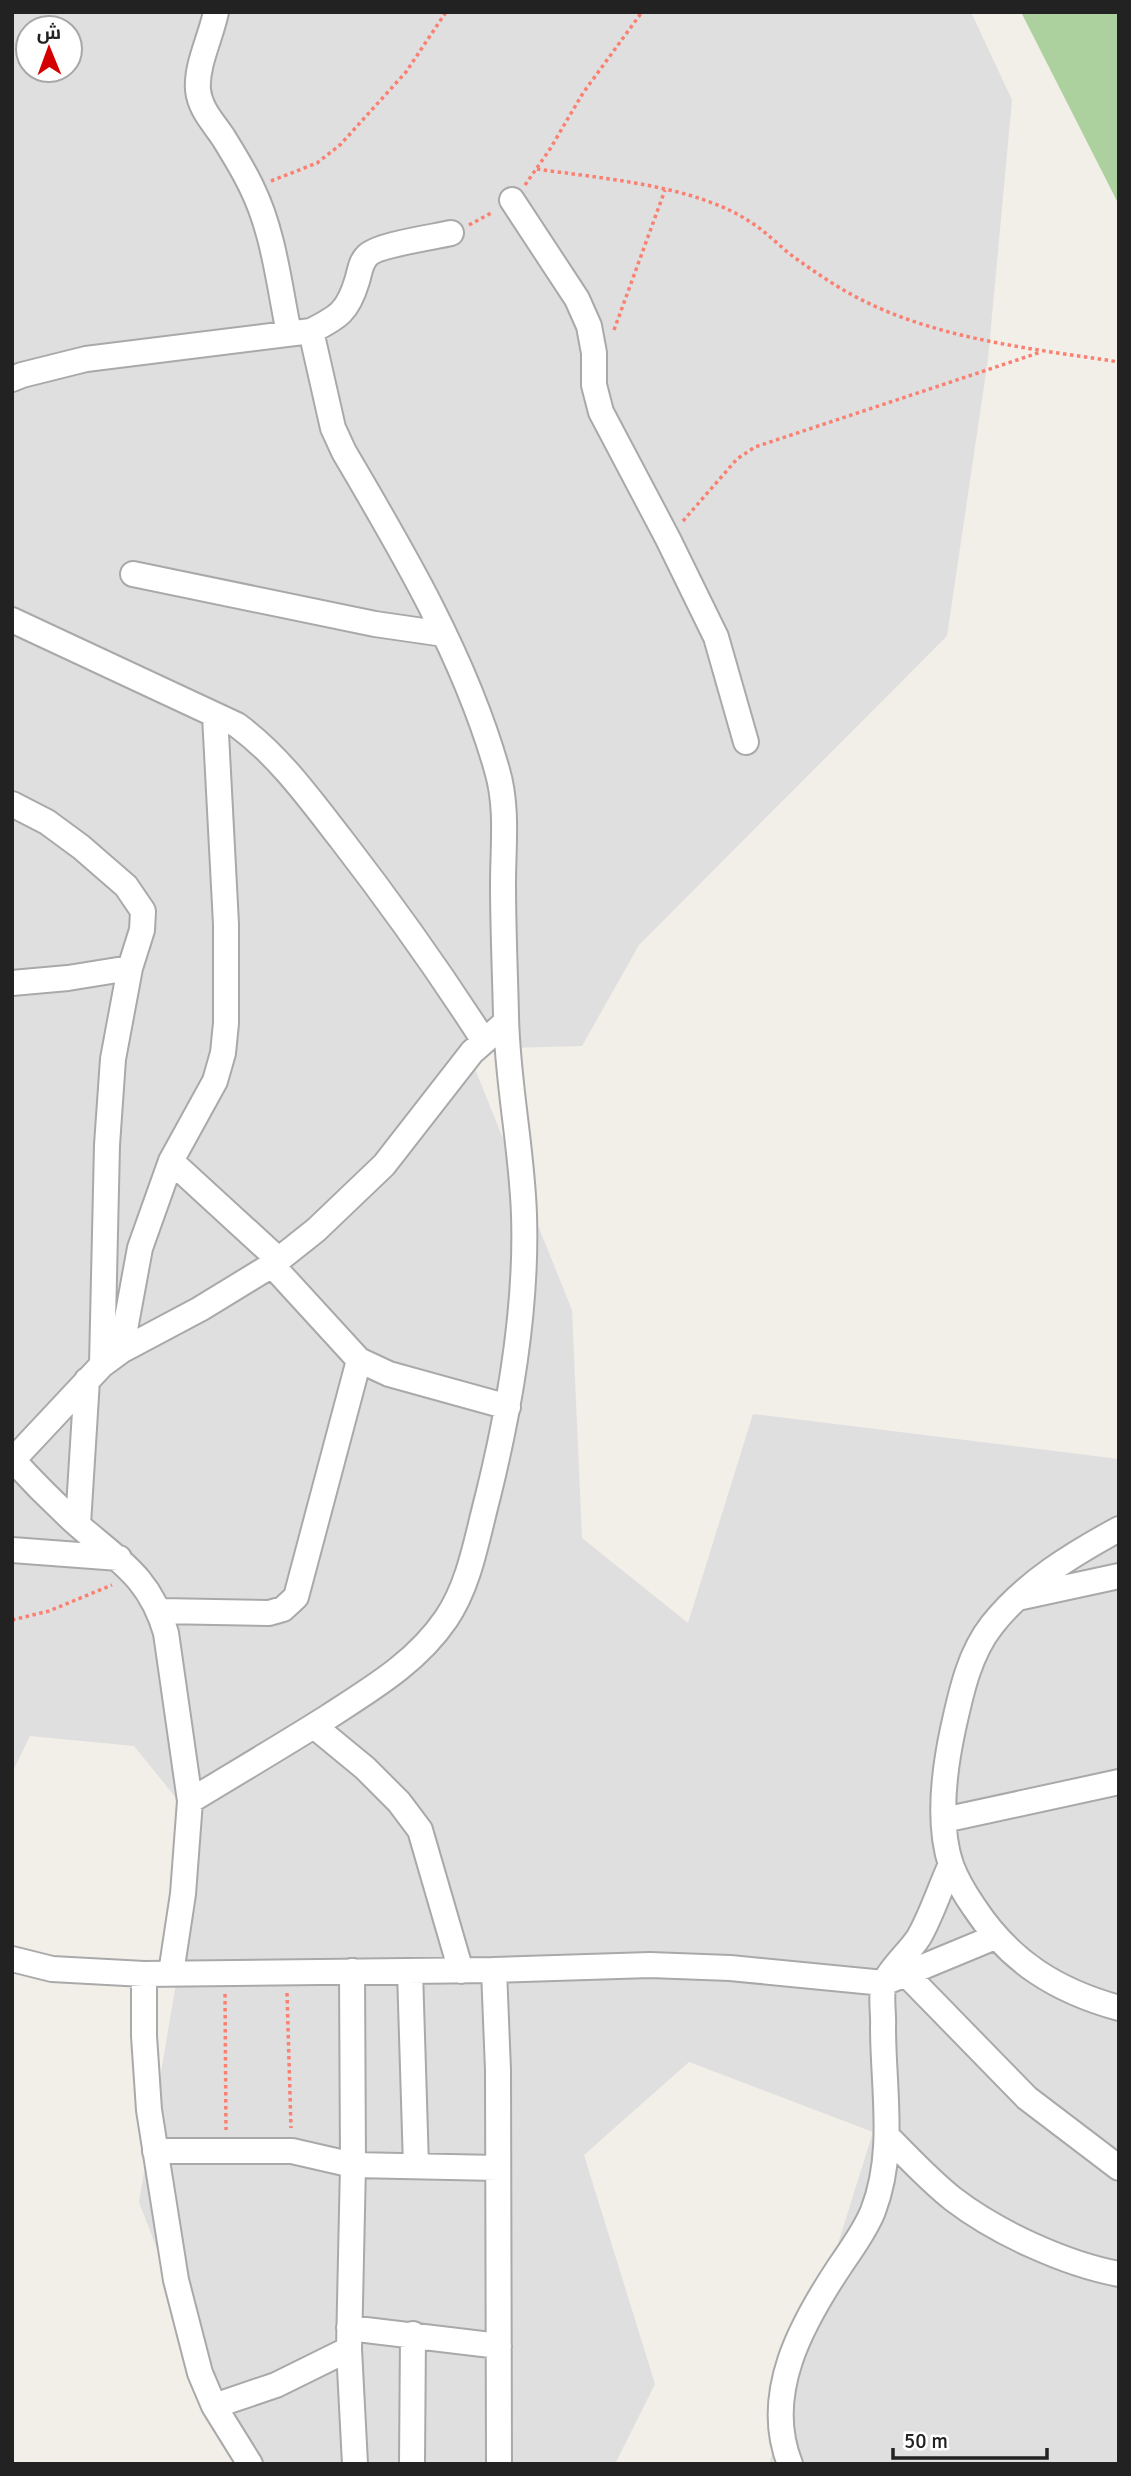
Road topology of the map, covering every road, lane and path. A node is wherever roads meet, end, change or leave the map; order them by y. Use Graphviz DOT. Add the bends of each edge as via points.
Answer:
graph roads {
  1 [pos="216,12"];
  2 [pos="446,12"];
  3 [pos="642,12"];
  4 [pos="537,169"];
  5 [pos="253,188"];
  6 [pos="665,190"];
  7 [pos="512,200"];
  8 [pos="451,233"];
  9 [pos="300,332"];
  10 [pos="612,333"];
  11 [pos="1044,350"];
  12 [pos="1119,362"];
  13 [pos="12,379"];
  14 [pos="668,539"];
  15 [pos="133,574"];
  16 [pos="12,620"];
  17 [pos="444,634"];
  18 [pos="215,715"];
  19 [pos="746,741"];
  20 [pos="12,804"];
  21 [pos="130,968"];
  22 [pos="12,983"];
  23 [pos="506,1022"];
  24 [pos="484,1041"];
  25 [pos="171,1161"];
  26 [pos="275,1263"];
  27 [pos="359,1360"];
  28 [pos="104,1365"];
  29 [pos="508,1407"];
  30 [pos="15,1466"];
  31 [pos="78,1524"];
  32 [pos="1119,1529"];
  33 [pos="12,1550"];
  34 [pos="127,1566"];
  35 [pos="1119,1576"];
  36 [pos="1018,1598"];
  37 [pos="160,1611"];
  38 [pos="12,1620"];
  39 [pos="314,1726"];
  40 [pos="1119,1782"];
  41 [pos="190,1801"];
  42 [pos="944,1820"];
  43 [pos="951,1864"];
  44 [pos="995,1937"];
  45 [pos="12,1959"];
  46 [pos="461,1970"];
  47 [pos="494,1970"];
  48 [pos="352,1971"];
  49 [pos="410,1971"];
  50 [pos="286,1972"];
  51 [pos="171,1973"];
  52 [pos="225,1973"];
  53 [pos="144,1974"];
  54 [pos="895,1979"];
  55 [pos="1119,2008"];
  56 [pos="887,2136"];
  57 [pos="226,2150"];
  58 [pos="155,2151"];
  59 [pos="292,2151"];
  60 [pos="353,2165"];
  61 [pos="416,2166"];
  62 [pos="498,2168"];
  63 [pos="1119,2168"];
  64 [pos="1119,2274"];
  65 [pos="413,2334"];
  66 [pos="349,2339"];
  67 [pos="499,2346"];
  68 [pos="214,2406"];
  69 [pos="250,2464"];
  70 [pos="355,2464"];
  71 [pos="412,2464"];
  72 [pos="499,2464"];
  73 [pos="790,2464"];
  1 -- 5 [label="street" via="200,70 200,100"];
  2 -- 5 [label="path" via="406,72 341,145 317,163"];
  3 -- 4 [label="path" via="583,93"];
  4 -- 6 [label="path"];
  4 -- 7 [label="path"];
  5 -- 9 [label="street"];
  6 -- 10 [label="path"];
  6 -- 11 [label="path" via="703,199 752,222 798,260 865,302 919,323"];
  7 -- 8 [label="path"];
  7 -- 14 [label="street" via="577,299 589,326 601,412"];
  8 -- 9 [label="street" via="383,247 367,255 349,304 335,319"];
  9 -- 13 [label="street" via="86,359"];
  9 -- 17 [label="street" via="344,452"];
  11 -- 12 [label="path"];
  11 -- 14 [label="path" via="755,447 737,459"];
  14 -- 19 [label="street" via="716,637"];
  15 -- 17 [label="street"];
  16 -- 18 [label="street"];
  17 -- 23 [label="street" via="479,713 502,790"];
  18 -- 24 [label="street" via="255,739 294,779 415,935"];
  18 -- 25 [label="street" via="226,924 226,1023 215,1080"];
  20 -- 21 [label="street" via="81,847 137,899 143,923"];
  21 -- 22 [label="street"];
  21 -- 28 [label="street" via="110,1094"];
  23 -- 24 [label="street"];
  23 -- 29 [label="street" via="524,1215 520,1307"];
  24 -- 26 [label="street" via="384,1165"];
  25 -- 26 [label="street"];
  25 -- 28 [label="street"];
  26 -- 27 [label="street"];
  26 -- 28 [label="street"];
  27 -- 29 [label="street" via="389,1374"];
  27 -- 37 [label="street" via="296,1597 283,1609 269,1613"];
  28 -- 30 [label="street"];
  28 -- 31 [label="street"];
  29 -- 39 [label="street" via="472,1557 447,1618 401,1667"];
  30 -- 31 [label="street"];
  31 -- 34 [label="street"];
  32 -- 36 [label="street" via="1054,1568"];
  33 -- 34 [label="street"];
  34 -- 37 [label="street"];
  34 -- 38 [label="path" via="69,1603"];
  35 -- 36 [label="street"];
  36 -- 42 [label="street" via="992,1626 967,1672 951,1737"];
  37 -- 41 [label="street"];
  39 -- 41 [label="street"];
  39 -- 46 [label="street" via="365,1768 420,1830"];
  40 -- 42 [label="street"];
  41 -- 51 [label="street"];
  42 -- 43 [label="street"];
  43 -- 44 [label="street"];
  43 -- 54 [label="street"];
  44 -- 54 [label="street"];
  44 -- 55 [label="street" via="1045,1978"];
  45 -- 53 [label="street" via="52,1969"];
  46 -- 47 [label="street"];
  46 -- 49 [label="street"];
  47 -- 54 [label="street" via="650,1965"];
  47 -- 62 [label="street"];
  48 -- 49 [label="street"];
  48 -- 50 [label="street"];
  48 -- 60 [label="street"];
  49 -- 61 [label="street"];
  50 -- 52 [label="street"];
  50 -- 59 [label="path"];
  51 -- 52 [label="street"];
  51 -- 53 [label="street"];
  52 -- 57 [label="path"];
  53 -- 58 [label="street" via="145,2066"];
  54 -- 56 [label="street" via="883,2072"];
  54 -- 63 [label="street" via="1027,2098"];
  56 -- 64 [label="street" via="938,2186 996,2225 1067,2258"];
  56 -- 73 [label="street" via="884,2174 872,2214 789,2360 780,2416"];
  57 -- 58 [label="street"];
  57 -- 59 [label="street"];
  58 -- 68 [label="street" via="176,2280 200,2373"];
  59 -- 60 [label="street"];
  60 -- 61 [label="street"];
  60 -- 66 [label="street"];
  61 -- 62 [label="street"];
  62 -- 67 [label="street"];
  65 -- 66 [label="street"];
  65 -- 67 [label="street"];
  65 -- 71 [label="street"];
  66 -- 68 [label="street" via="268,2388"];
  66 -- 70 [label="street"];
  67 -- 72 [label="street"];
  68 -- 69 [label="street"];
}
